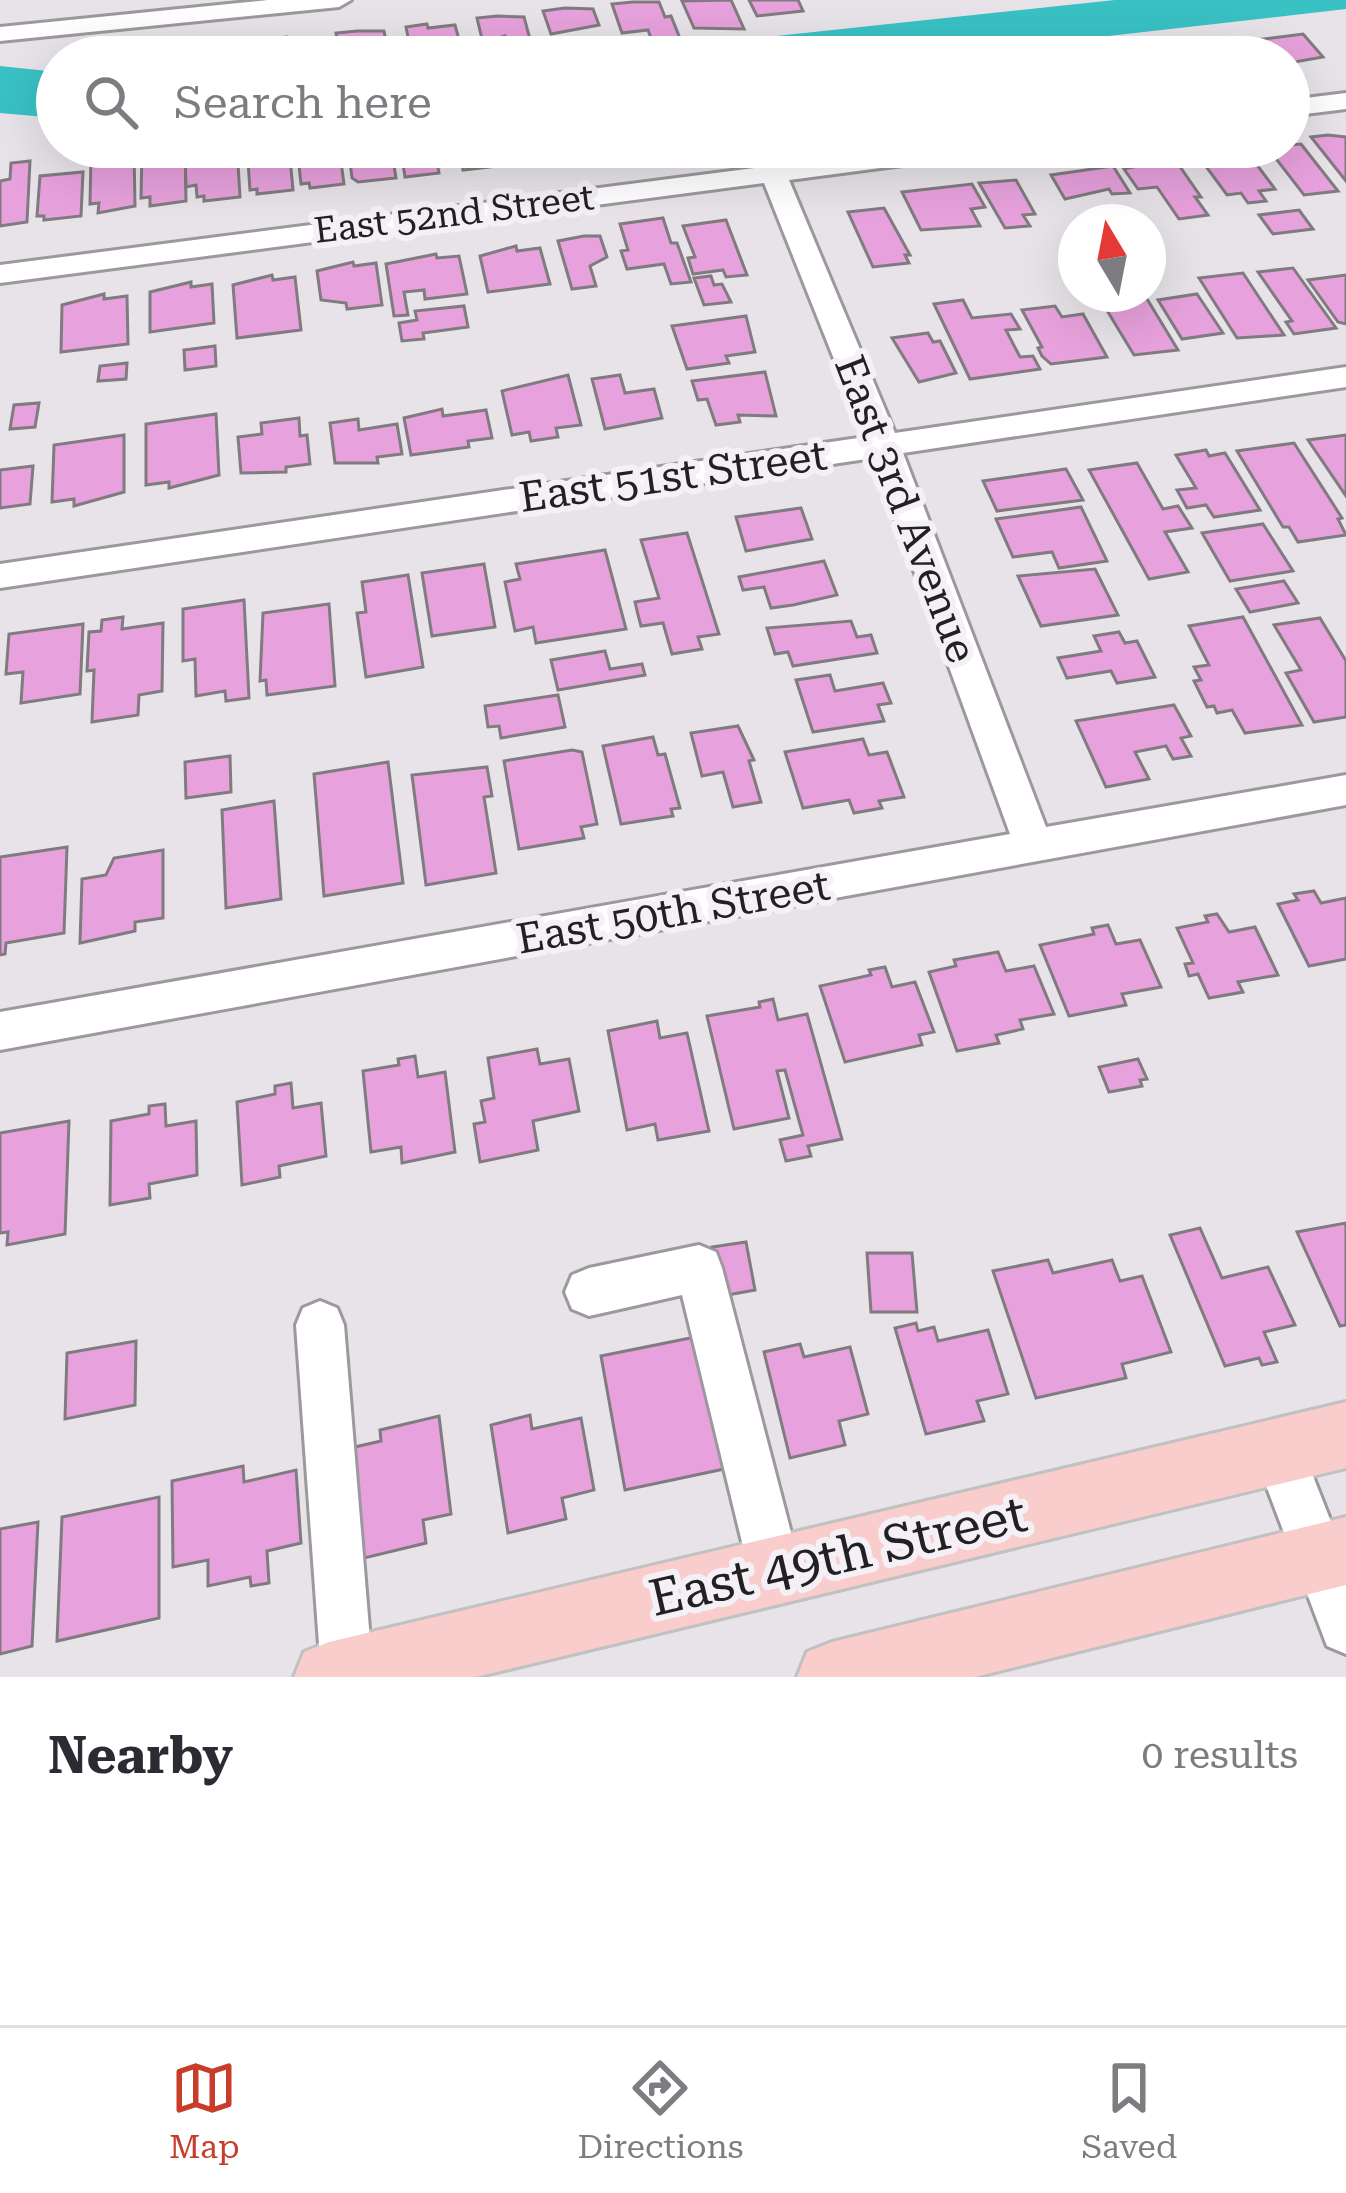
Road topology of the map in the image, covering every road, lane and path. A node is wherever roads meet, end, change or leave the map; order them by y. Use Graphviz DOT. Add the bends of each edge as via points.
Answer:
graph roads {
  1 [pos="339,0"];
  2 [pos="0,34"];
  3 [pos="1346,101"];
  4 [pos="1310,105"];
  5 [pos="812,168"];
  6 [pos="772,173"];
  7 [pos="0,274"];
  8 [pos="1346,376"];
  9 [pos="884,445"];
  10 [pos="0,576"];
  11 [pos="1346,790"];
  12 [pos="1034,848"];
  13 [pos="0,1031"];
  14 [pos="589,1292"];
  15 [pos="320,1325"];
  16 [pos="1346,1435"];
  17 [pos="1278,1451"];
  18 [pos="1332,1554"];
  19 [pos="775,1571"];
  20 [pos="1346,1627"];
  21 [pos="339,1675"];
  22 [pos="832,1677"];
  1 -- 2 [label="street"];
  3 -- 4 [label="street"];
  5 -- 6 [label="street, East 52nd Street"];
  6 -- 7 [label="street, East 52nd Street"];
  6 -- 9 [label="street, East 3rd Avenue"];
  8 -- 9 [label="street, East 51st Street"];
  9 -- 10 [label="street, East 51st Street"];
  9 -- 12 [label="street, East 3rd Avenue"];
  11 -- 12 [label="street, East 50th Street"];
  12 -- 13 [label="street, East 50th Street"];
  14 -- 19 [label="street" via="699,1268"];
  15 -- 21 [label="street"];
  16 -- 17 [label="main road, East 49th Street"];
  17 -- 18 [label="street"];
  17 -- 19 [label="main road, East 49th Street"];
  18 -- 20 [label="street"];
  18 -- 22 [label="main road"];
  19 -- 21 [label="main road, East 49th Street"];
}
